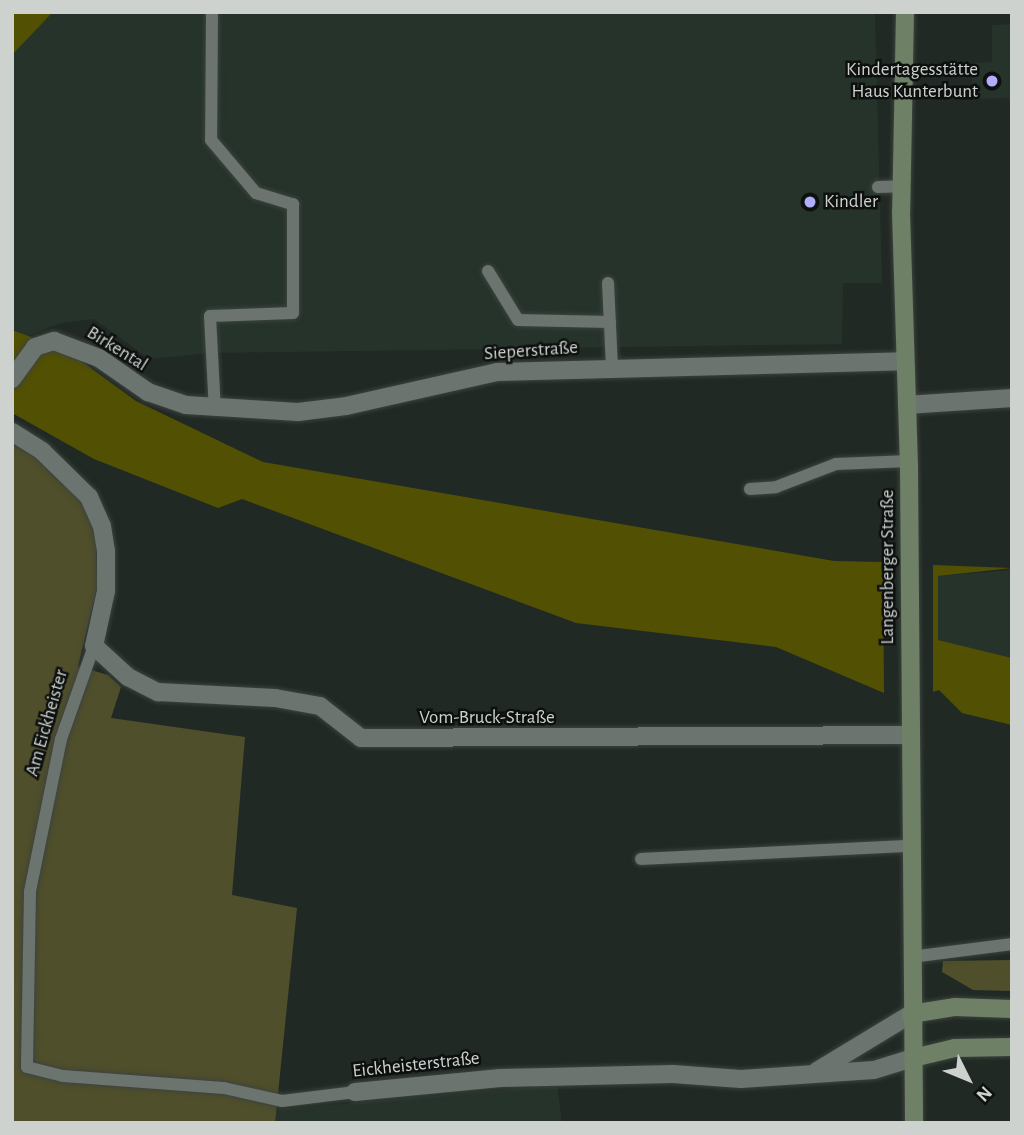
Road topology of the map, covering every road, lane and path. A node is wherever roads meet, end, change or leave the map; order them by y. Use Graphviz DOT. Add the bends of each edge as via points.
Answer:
graph roads {
  1 [pos="212,12"];
  2 [pos="905,12"];
  3 [pos="902,186"];
  4 [pos="878,187"];
  5 [pos="488,271"];
  6 [pos="608,283"];
  7 [pos="610,322"];
  8 [pos="905,361"];
  9 [pos="612,367"];
  10 [pos="12,379"];
  11 [pos="1012,398"];
  12 [pos="907,405"];
  13 [pos="215,410"];
  14 [pos="12,432"];
  15 [pos="909,461"];
  16 [pos="750,489"];
  17 [pos="94,646"];
  18 [pos="908,735"];
  19 [pos="910,846"];
  20 [pos="641,859"];
  21 [pos="1012,944"];
  22 [pos="911,957"];
  23 [pos="1012,1009"];
  24 [pos="911,1014"];
  25 [pos="1012,1047"];
  26 [pos="913,1058"];
  27 [pos="27,1067"];
  28 [pos="811,1074"];
  29 [pos="355,1092"];
  30 [pos="914,1123"];
  1 -- 13 [label="lane" via="211,140 256,193 293,204 293,313 210,316"];
  2 -- 3 [label="main road, Langenberger Straße"];
  3 -- 4 [label="lane"];
  3 -- 8 [label="main road, Langenberger Straße"];
  5 -- 7 [label="lane" via="518,320"];
  6 -- 7 [label="lane"];
  7 -- 9 [label="lane"];
  8 -- 9 [label="street, Sieperstraße"];
  8 -- 12 [label="main road, Langenberger Straße"];
  9 -- 13 [label="street, Sieperstraße" via="496,372 346,406 298,412"];
  10 -- 13 [label="street, Birkental" via="35,347 54,341 99,358 148,392"];
  11 -- 12 [label="street"];
  12 -- 15 [label="main road, Langenberger Straße"];
  14 -- 17 [label="street, Am Eickheister" via="66,472 89,497 102,526 106,590"];
  15 -- 16 [label="lane" via="836,464 776,487"];
  15 -- 18 [label="main road, Langenberger Straße"];
  17 -- 18 [label="street, Vom-Bruck-Straße" via="128,677 158,691 275,698 320,706 361,738"];
  17 -- 27 [label="lane, Am Eickheister" via="61,739 30,892"];
  18 -- 19 [label="main road, Langenberger Straße"];
  19 -- 20 [label="lane"];
  19 -- 22 [label="main road, Langenberger Straße"];
  21 -- 22 [label="lane"];
  22 -- 24 [label="main road, Langenberger Straße"];
  23 -- 24 [label="main road" via="955,1007"];
  24 -- 26 [label="main road, Langenberger Straße"];
  24 -- 28 [label="street, Eickheisterstraße"];
  25 -- 26 [label="main road" via="955,1048"];
  26 -- 28 [label="street, Eickheisterstraße" via="874,1070"];
  26 -- 30 [label="main road, Langenberger Straße"];
  27 -- 29 [label="lane, Eickheisterstraße" via="63,1076 224,1088 282,1101"];
  28 -- 29 [label="street, Eickheisterstraße" via="741,1079 673,1074 500,1078"];
}
